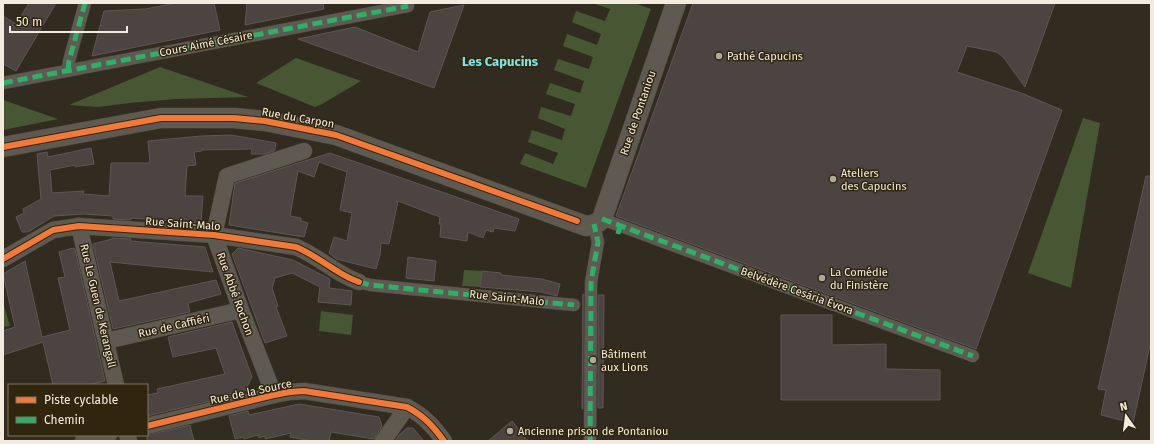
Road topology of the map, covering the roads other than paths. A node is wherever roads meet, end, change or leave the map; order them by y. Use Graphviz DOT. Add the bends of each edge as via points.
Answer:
graph roads {
  1 [pos="85,3"];
  2 [pos="676,3"];
  3 [pos="408,6"];
  4 [pos="68,70"];
  5 [pos="3,83"];
  6 [pos="3,147"];
  7 [pos="304,150"];
  8 [pos="598,222"];
  9 [pos="79,226"];
  10 [pos="214,235"];
  11 [pos="3,259"];
  12 [pos="359,282"];
  13 [pos="574,305"];
  14 [pos="241,310"];
  15 [pos="106,341"];
  16 [pos="973,356"];
  17 [pos="116,384"];
  18 [pos="274,395"];
  19 [pos="407,407"];
  20 [pos="148,426"];
  21 [pos="105,436"];
  22 [pos="83,441"];
  23 [pos="383,441"];
  24 [pos="444,441"];
  25 [pos="590,441"];
  1 -- 4 [label="street"];
  2 -- 8 [label="street, Rue de Pontaniou"];
  3 -- 4 [label="street, Cours Aimé Césaire"];
  4 -- 5 [label="street, Cours Aimé Césaire"];
  6 -- 8 [label="street, Rue du Carpon" via="161,118 234,118 265,121 336,135 586,226"];
  7 -- 10 [label="street" via="228,176"];
  8 -- 16 [label="street, Belvédère Cesária Évora"];
  8 -- 25 [label="street, Rue de Pontaniou" via="598,242 591,282"];
  9 -- 10 [label="street, Rue Saint-Malo"];
  9 -- 11 [label="street, Rue Saint-Malo" via="53,230"];
  9 -- 15 [label="street, Rue Le Guen de Kerangall"];
  10 -- 12 [label="street, Rue Saint-Malo" via="296,247 323,261 342,275"];
  10 -- 14 [label="street, Rue Abbé Rochon"];
  12 -- 13 [label="street, Rue Saint-Malo"];
  14 -- 15 [label="street, Rue de Caffiéri"];
  14 -- 18 [label="street, Rue Abbé Rochon"];
  15 -- 17 [label="street, Rue Le Guen de Kerangall"];
  18 -- 19 [label="street, Rue de la Source" via="304,392"];
  18 -- 20 [label="street, Rue de la Source"];
  19 -- 23 [label="street"];
  19 -- 24 [label="street" via="431,425"];
  21 -- 22 [label="street"];
}
